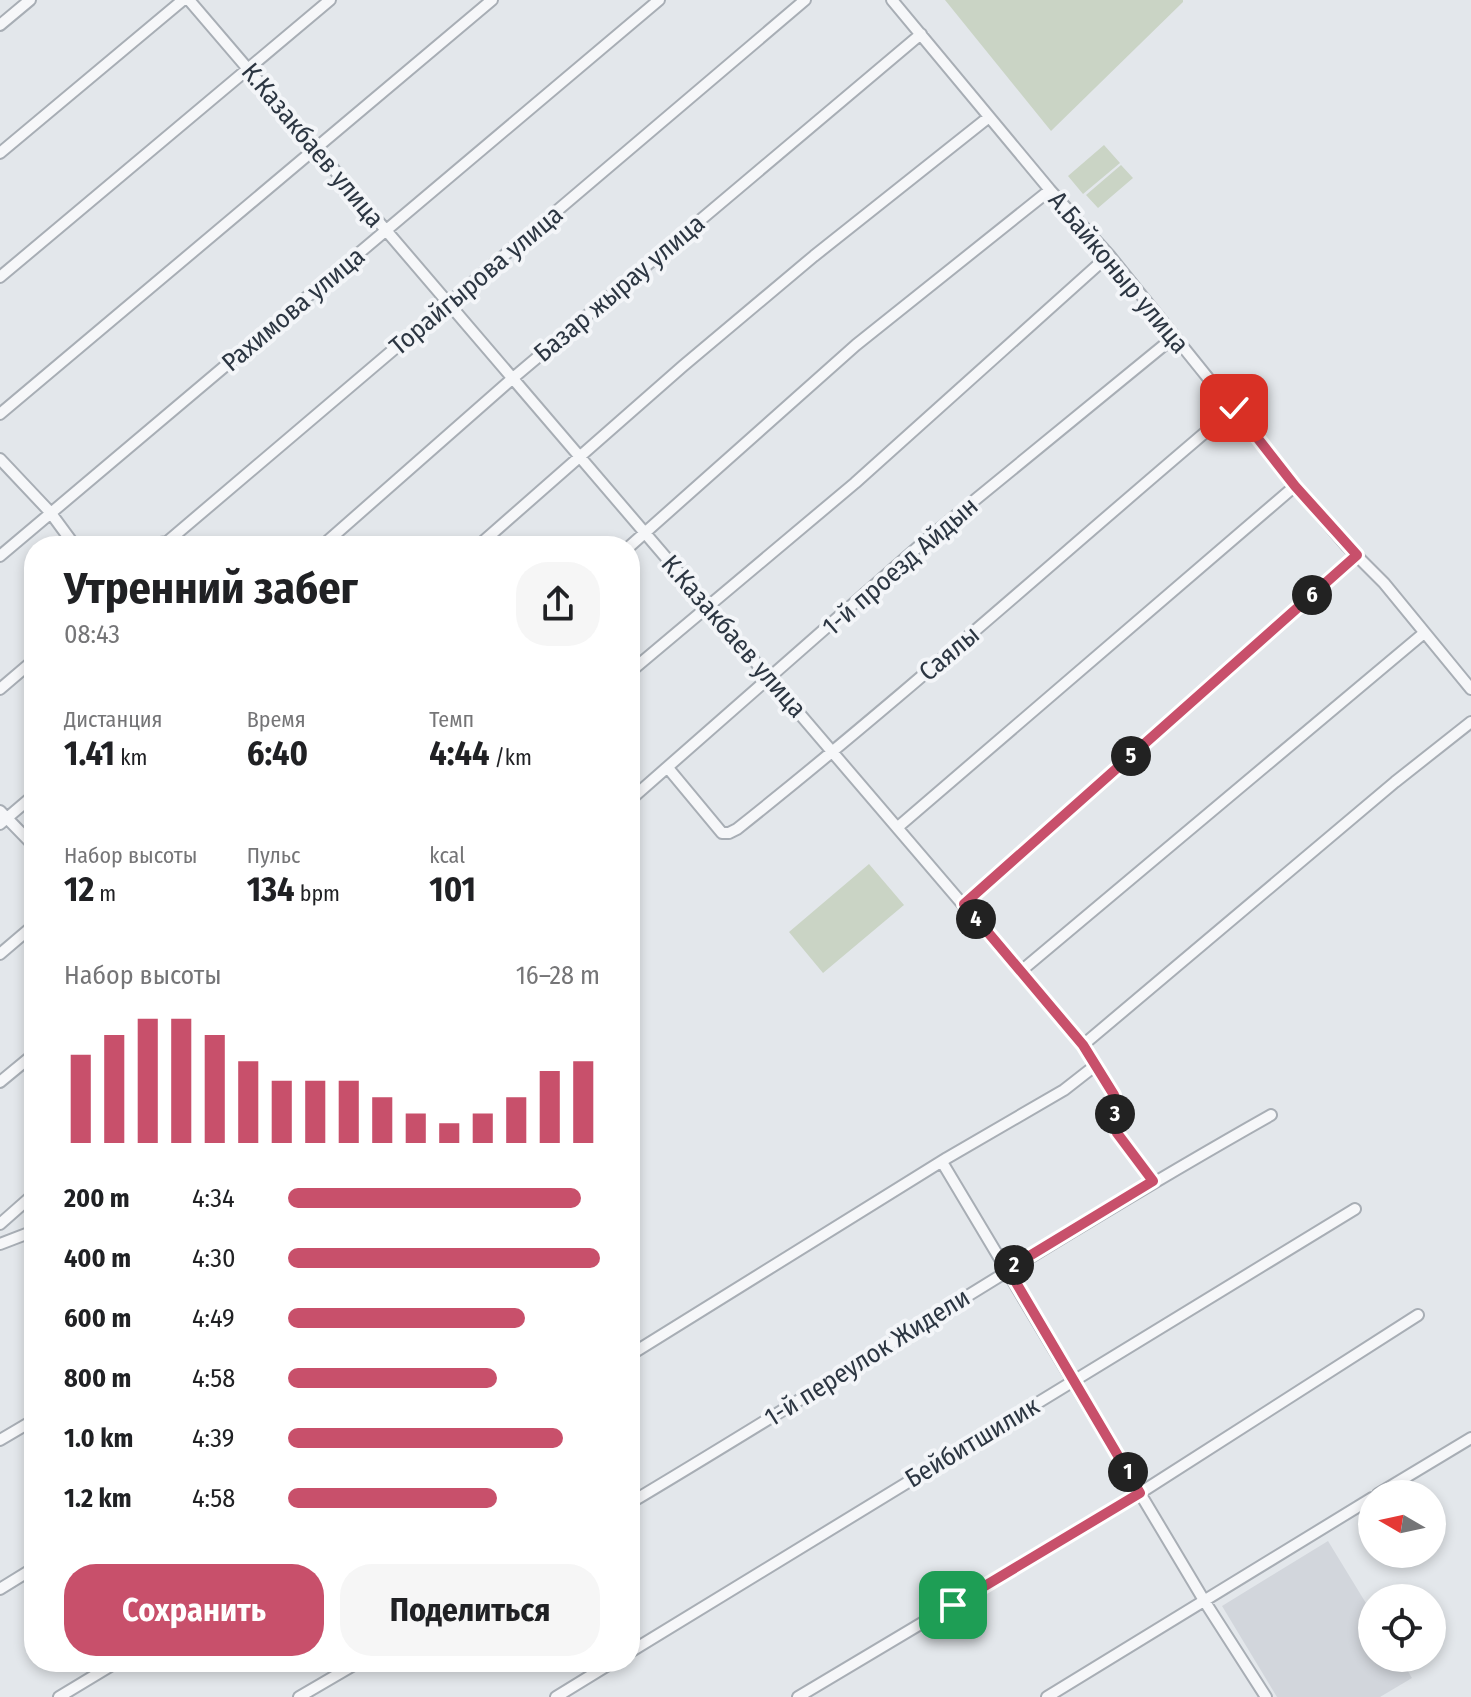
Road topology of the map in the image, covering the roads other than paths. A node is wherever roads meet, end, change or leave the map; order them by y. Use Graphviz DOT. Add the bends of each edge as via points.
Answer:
graph roads {
  1 [pos="30,0"];
  2 [pos="186,0"];
  3 [pos="330,0"];
  4 [pos="492,0"];
  5 [pos="659,0"];
  6 [pos="805,0"];
  7 [pos="892,0"];
  8 [pos="0,25"];
  9 [pos="921,34"];
  10 [pos="250,68"];
  11 [pos="989,117"];
  12 [pos="317,149"];
  13 [pos="0,153"];
  14 [pos="1050,190"];
  15 [pos="386,232"];
  16 [pos="1109,255"];
  17 [pos="0,277"];
  18 [pos="449,303"];
  19 [pos="1174,337"];
  20 [pos="513,378"];
  21 [pos="1234,408"];
  22 [pos="0,414"];
  23 [pos="581,457"];
  24 [pos="0,459"];
  25 [pos="1295,486"];
  26 [pos="50,512"];
  27 [pos="646,533"];
  28 [pos="68,536"];
  29 [pos="174,536"];
  30 [pos="333,536"];
  31 [pos="490,536"];
  32 [pos="640,538"];
  33 [pos="1357,555"];
  34 [pos="0,556"];
  35 [pos="706,608"];
  36 [pos="1424,633"];
  37 [pos="640,664"];
  38 [pos="24,669"];
  39 [pos="770,679"];
  40 [pos="0,689"];
  41 [pos="1471,689"];
  42 [pos="1471,722"];
  43 [pos="834,752"];
  44 [pos="668,768"];
  45 [pos="640,792"];
  46 [pos="24,802"];
  47 [pos="3,817"];
  48 [pos="898,827"];
  49 [pos="24,837"];
  50 [pos="964,904"];
  51 [pos="24,934"];
  52 [pos="0,954"];
  53 [pos="1021,971"];
  54 [pos="1083,1045"];
  55 [pos="24,1062"];
  56 [pos="1096,1065"];
  57 [pos="0,1082"];
  58 [pos="1271,1115"];
  59 [pos="942,1162"];
  60 [pos="1153,1181"];
  61 [pos="24,1203"];
  62 [pos="1355,1209"];
  63 [pos="0,1224"];
  64 [pos="24,1235"];
  65 [pos="0,1244"];
  66 [pos="1008,1269"];
  67 [pos="1418,1315"];
  68 [pos="640,1349"];
  69 [pos="1074,1380"];
  70 [pos="24,1426"];
  71 [pos="1471,1438"];
  72 [pos="0,1440"];
  73 [pos="1401,1480"];
  74 [pos="1140,1493"];
  75 [pos="640,1497"];
  76 [pos="1358,1507"];
  77 [pos="24,1574"];
  78 [pos="0,1589"];
  79 [pos="1205,1602"];
  80 [pos="640,1646"];
  81 [pos="100,1672"];
  82 [pos="342,1672"];
  83 [pos="597,1672"];
  84 [pos="59,1697"];
  85 [pos="299,1697"];
  86 [pos="556,1697"];
  87 [pos="798,1697"];
  88 [pos="1047,1697"];
  89 [pos="1266,1697"];
  1 -- 8 [label="street"];
  2 -- 10 [label="street, К.Казакбаев улица"];
  2 -- 13 [label="street"];
  3 -- 10 [label="street"];
  4 -- 12 [label="street"];
  5 -- 15 [label="street, Рахимова улица"];
  6 -- 18 [label="street, Торайгырова улица"];
  7 -- 9 [label="street, А.Байконыр улица"];
  9 -- 11 [label="street, А.Байконыр улица"];
  9 -- 20 [label="street, Базар жырау улица"];
  10 -- 12 [label="street, К.Казакбаев улица"];
  10 -- 17 [label="street"];
  11 -- 14 [label="street, А.Байконыр улица"];
  11 -- 23 [label="street" via="802,266"];
  12 -- 15 [label="street, К.Казакбаев улица"];
  12 -- 22 [label="street"];
  14 -- 16 [label="street, А.Байконыр улица"];
  14 -- 27 [label="street" via="856,345"];
  15 -- 18 [label="street, К.Казакбаев улица"];
  15 -- 26 [label="street, Рахимова улица"];
  16 -- 19 [label="street, А.Байконыр улица"];
  16 -- 35 [label="street" via="855,483"];
  18 -- 20 [label="street, К.Казакбаев улица"];
  18 -- 29 [label="street, Торайгырова улица"];
  19 -- 21 [label="street, А.Байконыр улица"];
  19 -- 39 [label="street, 1-й проезд Айдын" via="926,540"];
  20 -- 23 [label="street, К.Казакбаев улица"];
  20 -- 30 [label="street, Базар жырау улица"];
  21 -- 25 [label="street, А.Байконыр улица"];
  21 -- 43 [label="street, Саялы"];
  23 -- 27 [label="street, К.Казакбаев улица"];
  23 -- 31 [label="street"];
  24 -- 26 [label="street"];
  25 -- 33 [label="street, А.Байконыр улица"];
  25 -- 48 [label="street"];
  26 -- 28 [label="street"];
  26 -- 34 [label="street, Рахимова улица"];
  27 -- 32 [label="street"];
  27 -- 35 [label="street, К.Казакбаев улица"];
  33 -- 36 [label="street, А.Байконыр улица"];
  33 -- 50 [label="street"];
  35 -- 37 [label="street"];
  35 -- 39 [label="street, К.Казакбаев улица"];
  36 -- 41 [label="street, А.Байконыр улица"];
  36 -- 53 [label="street"];
  38 -- 40 [label="street"];
  39 -- 43 [label="street, К.Казакбаев улица"];
  39 -- 44 [label="street, 1-й проезд Айдын"];
  42 -- 54 [label="street"];
  43 -- 44 [label="street, Саялы" via="729,833 722,833"];
  43 -- 48 [label="street, К.Казакбаев улица"];
  44 -- 45 [label="street, 1-й проезд Айдын"];
  46 -- 47 [label="street"];
  47 -- 49 [label="street"];
  48 -- 50 [label="street, К.Казакбаев улица"];
  50 -- 53 [label="street, К.Казакбаев улица"];
  51 -- 52 [label="street"];
  53 -- 54 [label="street, К.Казакбаев улица"];
  54 -- 56 [label="street, К.Казакбаев улица"];
  55 -- 57 [label="street"];
  56 -- 59 [label="street" via="1064,1090"];
  56 -- 60 [label="street, К.Казакбаев улица" via="1114,1095 1117,1133"];
  58 -- 60 [label="street, 1-й переулок Жидели"];
  59 -- 66 [label="street"];
  59 -- 68 [label="street"];
  60 -- 66 [label="street, 1-й переулок Жидели"];
  61 -- 63 [label="street"];
  62 -- 69 [label="street, Бейбитшилик"];
  64 -- 65 [label="street"];
  66 -- 69 [label="street"];
  66 -- 75 [label="street, 1-й переулок Жидели"];
  67 -- 74 [label="street"];
  69 -- 74 [label="street"];
  69 -- 80 [label="street, Бейбитшилик"];
  70 -- 72 [label="street"];
  71 -- 73 [label="street"];
  74 -- 79 [label="street"];
  74 -- 87 [label="street"];
  76 -- 79 [label="street"];
  77 -- 78 [label="street"];
  79 -- 88 [label="street"];
  79 -- 89 [label="street"];
  81 -- 84 [label="street"];
  82 -- 85 [label="street"];
  83 -- 86 [label="street"];
}
